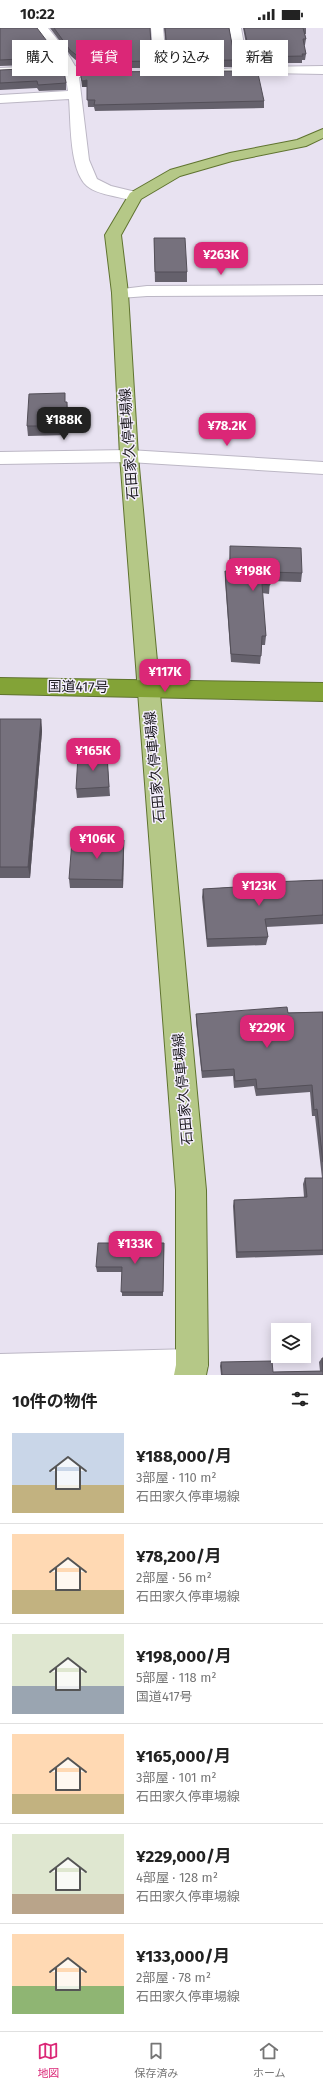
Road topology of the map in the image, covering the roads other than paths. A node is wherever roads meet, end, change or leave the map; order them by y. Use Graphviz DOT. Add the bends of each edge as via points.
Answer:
graph roads {
  1 [pos="41,28"];
  2 [pos="157,28"];
  3 [pos="234,28"];
  4 [pos="158,40"];
  5 [pos="236,40"];
  6 [pos="70,68"];
  7 [pos="288,69"];
  8 [pos="323,70"];
  9 [pos="76,71"];
  10 [pos="0,72"];
  11 [pos="75,95"];
  12 [pos="0,99"];
  13 [pos="323,133"];
  14 [pos="135,196"];
  15 [pos="323,290"];
  16 [pos="120,293"];
  17 [pos="129,456"];
  18 [pos="0,458"];
  19 [pos="323,468"];
  20 [pos="0,686"];
  21 [pos="148,688"];
  22 [pos="323,692"];
  23 [pos="0,1370"];
  24 [pos="191,1370"];
  1 -- 6 [label="street"];
  2 -- 4 [label="street"];
  3 -- 5 [label="street"];
  6 -- 9 [label="street"];
  6 -- 10 [label="street"];
  6 -- 11 [label="street"];
  7 -- 8 [label="street"];
  11 -- 12 [label="street"];
  11 -- 14 [label="street" via="83,170 92,183"];
  13 -- 14 [label="main road" via="301,144 204,163 174,173"];
  14 -- 16 [label="main road, 石田家久停車場線" via="113,235"];
  15 -- 16 [label="street" via="147,290"];
  16 -- 17 [label="main road, 石田家久停車場線"];
  17 -- 18 [label="street"];
  17 -- 19 [label="street"];
  17 -- 21 [label="main road, 石田家久停車場線"];
  20 -- 21 [label="highway, 国道417号"];
  21 -- 22 [label="highway, 国道417号"];
  21 -- 24 [label="main road, 石田家久停車場線" via="191,1190"];
  23 -- 24 [label="street"];
}
